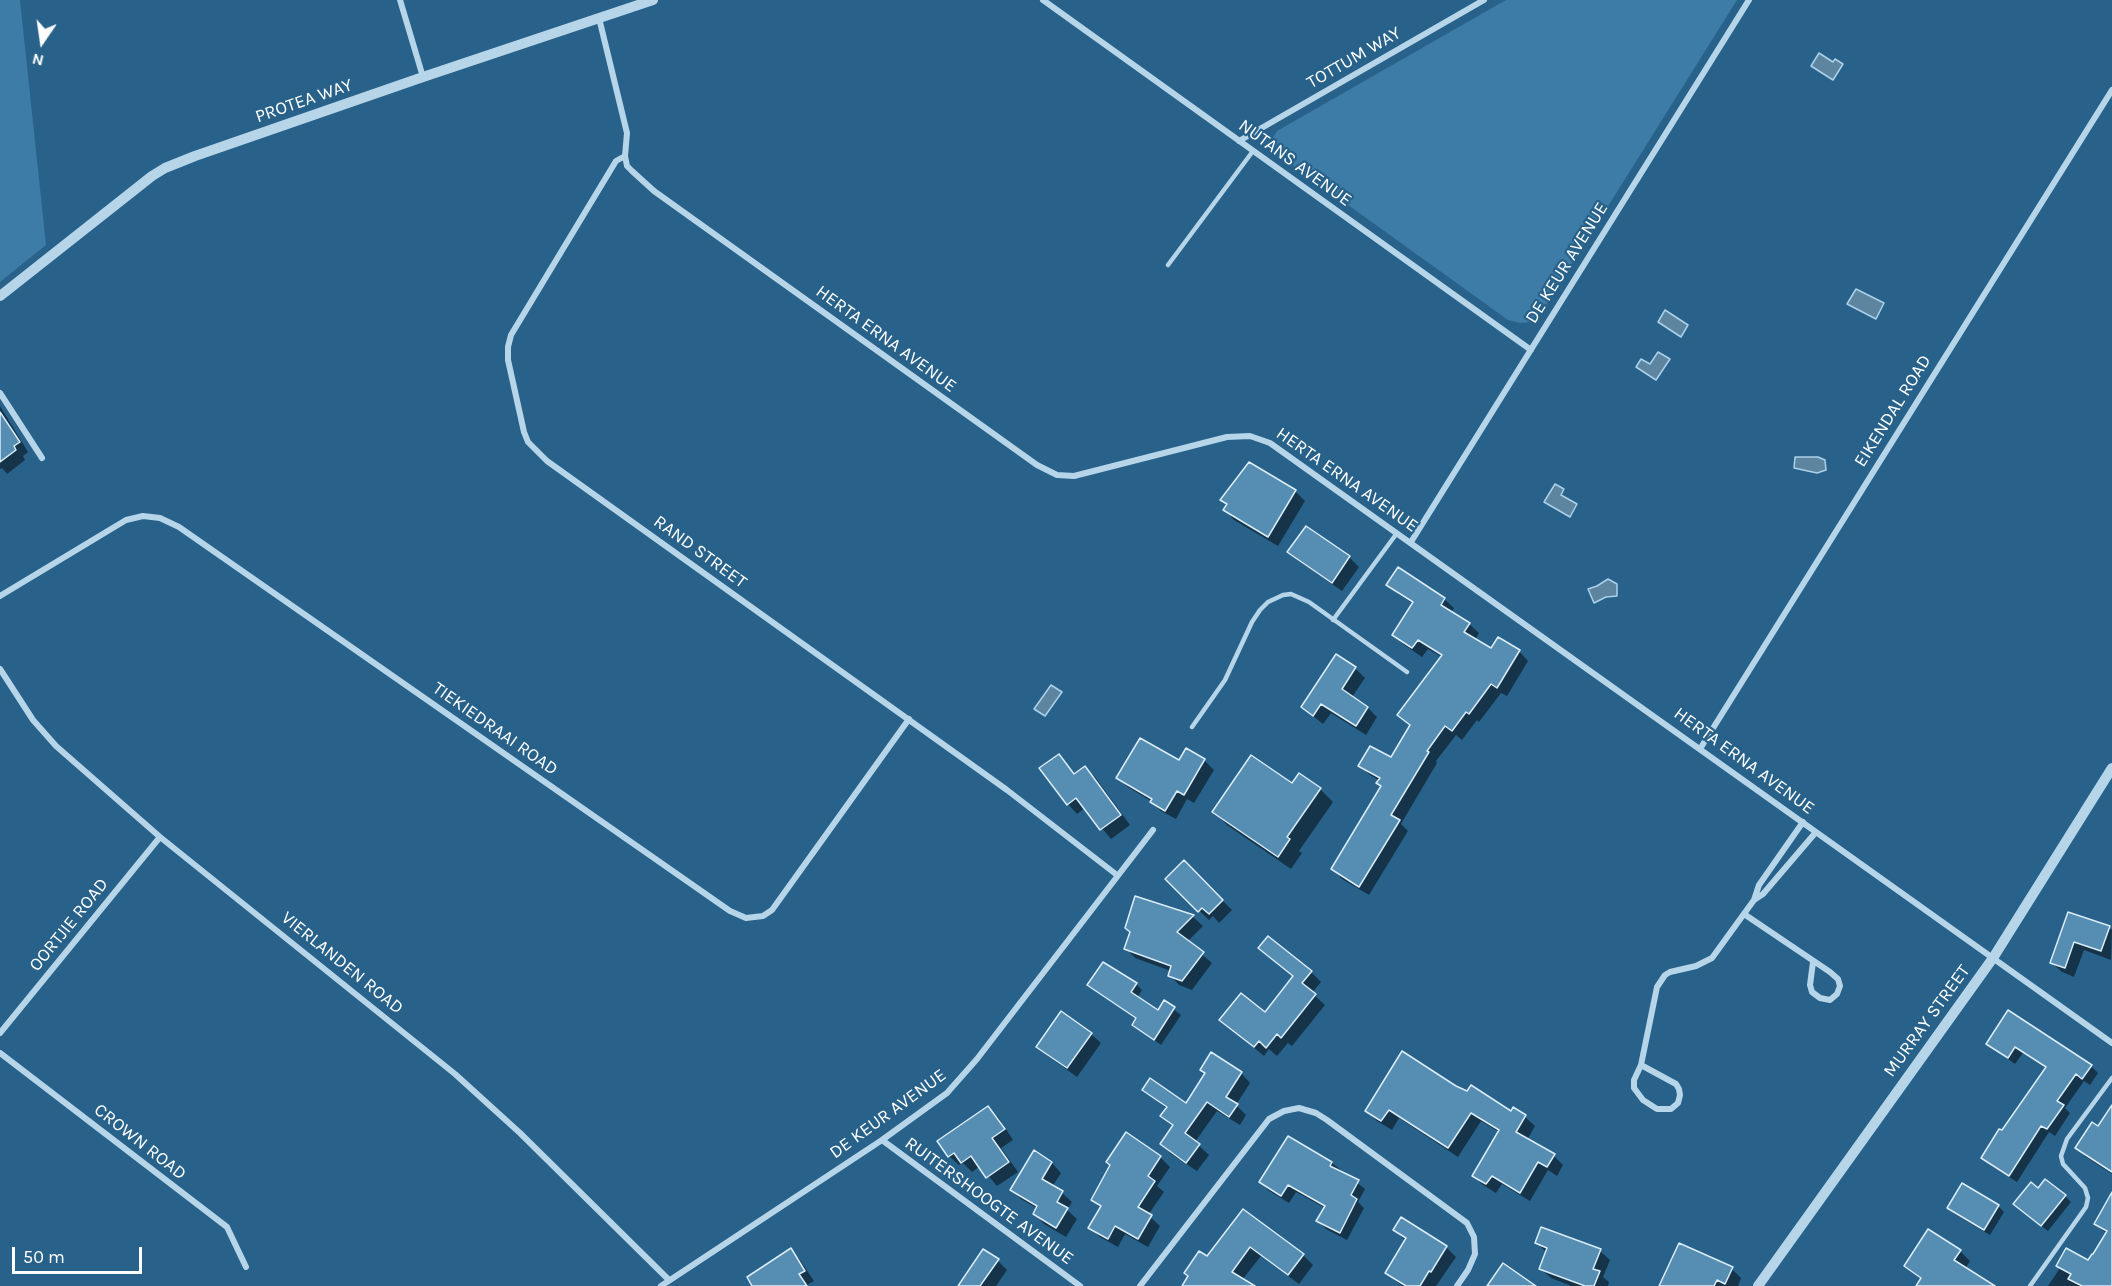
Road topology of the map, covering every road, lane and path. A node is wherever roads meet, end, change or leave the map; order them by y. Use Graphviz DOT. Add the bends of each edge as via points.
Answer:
graph roads {
  1 [pos="400,0"];
  2 [pos="653,0"];
  3 [pos="1043,0"];
  4 [pos="1484,0"];
  5 [pos="1749,0"];
  6 [pos="599,18"];
  7 [pos="423,77"];
  8 [pos="2112,90"];
  9 [pos="1239,141"];
  10 [pos="1253,151"];
  11 [pos="625,156"];
  12 [pos="1168,265"];
  13 [pos="0,296"];
  14 [pos="1531,350"];
  15 [pos="0,393"];
  16 [pos="42,458"];
  17 [pos="1397,533"];
  18 [pos="1411,542"];
  19 [pos="0,596"];
  20 [pos="1333,620"];
  21 [pos="0,669"];
  22 [pos="1407,672"];
  23 [pos="909,719"];
  24 [pos="1192,727"];
  25 [pos="1700,749"];
  26 [pos="2112,768"];
  27 [pos="1803,822"];
  28 [pos="1153,830"];
  29 [pos="1816,832"];
  30 [pos="160,837"];
  31 [pos="1774,865"];
  32 [pos="1782,872"];
  33 [pos="1118,875"];
  34 [pos="1754,900"];
  35 [pos="1744,914"];
  36 [pos="1994,958"];
  37 [pos="1813,962"];
  38 [pos="0,1032"];
  39 [pos="2112,1043"];
  40 [pos="0,1053"];
  41 [pos="1641,1065"];
  42 [pos="2112,1078"];
  43 [pos="882,1140"];
  44 [pos="246,1267"];
  45 [pos="669,1280"];
  46 [pos="661,1286"];
  47 [pos="1080,1286"];
  48 [pos="1140,1286"];
  49 [pos="1457,1286"];
  50 [pos="1758,1286"];
  51 [pos="2030,1286"];
  1 -- 7 [label="street"];
  2 -- 6 [label="street, PROTEA WAY"];
  3 -- 9 [label="street, NUTANS AVENUE"];
  4 -- 9 [label="street, TOTTUM WAY"];
  5 -- 14 [label="street, DE KEUR AVENUE"];
  6 -- 7 [label="street, PROTEA WAY"];
  6 -- 11 [label="street" via="627,133"];
  7 -- 13 [label="street, PROTEA WAY" via="165,168"];
  8 -- 25 [label="street, EIKENDAL ROAD"];
  9 -- 10 [label="street, NUTANS AVENUE"];
  10 -- 12 [label="lane"];
  10 -- 14 [label="street, NUTANS AVENUE"];
  11 -- 17 [label="street, HERTA ERNA AVENUE" via="627,166 654,191 1046,471 1082,475 1227,438 1250,436 1279,448"];
  11 -- 23 [label="street, RAND STREET" via="616,161 511,335 508,360 528,442 547,461"];
  14 -- 18 [label="street, DE KEUR AVENUE"];
  15 -- 16 [label="street"];
  17 -- 18 [label="street, HERTA ERNA AVENUE"];
  17 -- 20 [label="lane"];
  18 -- 25 [label="street, HERTA ERNA AVENUE"];
  19 -- 23 [label="street, TIEKIEDRAAI ROAD" via="126,520 160,518 179,527 730,911 746,918 763,916 772,910"];
  20 -- 22 [label="lane"];
  20 -- 24 [label="lane" via="1291,594 1268,602 1252,622 1225,680"];
  21 -- 30 [label="street, VIERLANDEN ROAD" via="33,720 56,746"];
  23 -- 33 [label="street, RAND STREET"];
  25 -- 27 [label="street, HERTA ERNA AVENUE"];
  26 -- 36 [label="street, MURRAY STREET"];
  27 -- 29 [label="street, HERTA ERNA AVENUE"];
  27 -- 31 [label="street"];
  28 -- 33 [label="street, DE KEUR AVENUE"];
  29 -- 32 [label="street"];
  29 -- 36 [label="street, HERTA ERNA AVENUE"];
  30 -- 38 [label="street, OORTJIE ROAD"];
  30 -- 45 [label="street, VIERLANDEN ROAD" via="455,1074"];
  31 -- 32 [label="street"];
  31 -- 34 [label="street" via="1759,885"];
  32 -- 34 [label="street"];
  33 -- 43 [label="street, DE KEUR AVENUE" via="961,1079"];
  34 -- 35 [label="street"];
  35 -- 37 [label="street"];
  35 -- 41 [label="street" via="1712,958 1670,972 1660,981"];
  36 -- 39 [label="street, HERTA ERNA AVENUE"];
  36 -- 50 [label="street, MURRAY STREET"];
  37 -- 37 [label="street" via="1838,980 1837,994 1830,1000 1812,992"];
  40 -- 44 [label="street, CROWN ROAD" via="227,1227"];
  41 -- 41 [label="street" via="1634,1084 1636,1093 1657,1109 1671,1109 1680,1095 1676,1084"];
  42 -- 51 [label="lane" via="2067,1139 2061,1156 2063,1164 2085,1188 2086,1207"];
  43 -- 45 [label="street, DE KEUR AVENUE"];
  43 -- 47 [label="street, RUITERSHOOGTE AVENUE"];
  45 -- 46 [label="street, DE KEUR AVENUE"];
  48 -- 49 [label="street" via="1269,1119 1299,1108 1327,1120 1467,1223 1474,1237 1475,1254"];
}
